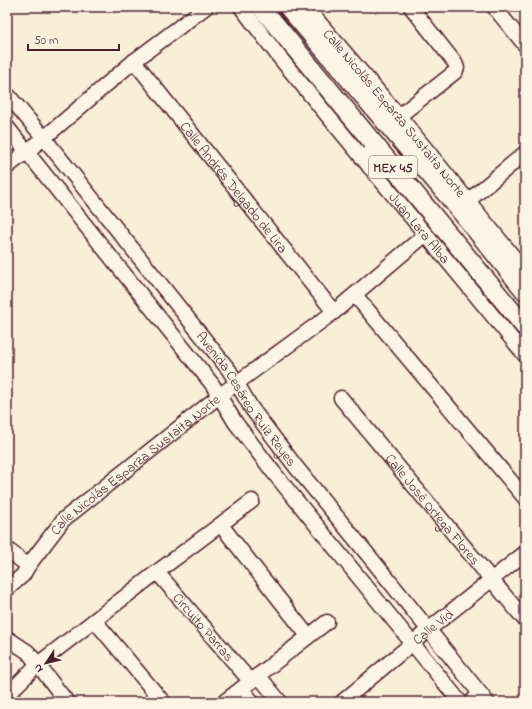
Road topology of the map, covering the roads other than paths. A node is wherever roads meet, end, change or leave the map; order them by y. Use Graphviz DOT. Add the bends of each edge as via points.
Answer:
graph roads {
  1 [pos="206,7"];
  2 [pos="241,7"];
  3 [pos="261,7"];
  4 [pos="288,7"];
  5 [pos="306,7"];
  6 [pos="411,7"];
  7 [pos="494,7"];
  8 [pos="306,28"];
  9 [pos="330,36"];
  10 [pos="525,45"];
  11 [pos="294,46"];
  12 [pos="280,58"];
  13 [pos="134,61"];
  14 [pos="7,94"];
  15 [pos="397,114"];
  16 [pos="7,127"];
  17 [pos="396,134"];
  18 [pos="44,138"];
  19 [pos="374,144"];
  20 [pos="27,151"];
  21 [pos="525,153"];
  22 [pos="371,166"];
  23 [pos="7,167"];
  24 [pos="468,201"];
  25 [pos="426,234"];
  26 [pos="525,271"];
  27 [pos="525,291"];
  28 [pos="355,295"];
  29 [pos="334,312"];
  30 [pos="525,327"];
  31 [pos="525,355"];
  32 [pos="237,383"];
  33 [pos="219,396"];
  34 [pos="341,398"];
  35 [pos="525,498"];
  36 [pos="252,501"];
  37 [pos="221,525"];
  38 [pos="7,549"];
  39 [pos="525,553"];
  40 [pos="28,566"];
  41 [pos="157,572"];
  42 [pos="491,580"];
  43 [pos="7,589"];
  44 [pos="525,620"];
  45 [pos="94,621"];
  46 [pos="327,622"];
  47 [pos="428,630"];
  48 [pos="308,636"];
  49 [pos="7,638"];
  50 [pos="412,643"];
  51 [pos="38,664"];
  52 [pos="250,682"];
  53 [pos="7,695"];
  54 [pos="479,699"];
  55 [pos="68,702"];
  56 [pos="163,702"];
  57 [pos="224,702"];
  58 [pos="252,702"];
  59 [pos="280,702"];
  60 [pos="342,702"];
  61 [pos="460,702"];
  1 -- 13 [label="street"];
  2 -- 12 [label="street, Juan Lara Alba"];
  3 -- 11 [label="main road, MEX 45"];
  4 -- 8 [label="main road, MEX 45"];
  5 -- 9 [label="street, Calle Nicolás Esparza Sustaita Norte"];
  6 -- 15 [label="street" via="457,68"];
  7 -- 10 [label="street"];
  8 -- 9 [label="main road"];
  8 -- 17 [label="main road, MEX 45"];
  9 -- 15 [label="street, Calle Nicolás Esparza Sustaita Norte"];
  11 -- 12 [label="street"];
  11 -- 19 [label="main road, MEX 45"];
  12 -- 22 [label="street, Juan Lara Alba"];
  13 -- 18 [label="street"];
  13 -- 29 [label="street, Calle Andrés Delgado de Lira"];
  14 -- 18 [label="street, Avenida Cesáreo Ruiz Reyes"];
  15 -- 17 [label="main road"];
  15 -- 24 [label="street, Calle Nicolás Esparza Sustaita Norte"];
  16 -- 20 [label="street, Avenida Cesáreo Ruiz Reyes"];
  17 -- 27 [label="main road, MEX 45"];
  18 -- 20 [label="street"];
  18 -- 32 [label="street, Avenida Cesáreo Ruiz Reyes"];
  19 -- 22 [label="main road"];
  19 -- 30 [label="main road, MEX 45"];
  20 -- 23 [label="street"];
  20 -- 33 [label="street, Avenida Cesáreo Ruiz Reyes"];
  21 -- 24 [label="street, Calle Nicolás Esparza Sustaita Norte"];
  22 -- 25 [label="street, Juan Lara Alba"];
  24 -- 26 [label="street, Calle Nicolás Esparza Sustaita Norte"];
  25 -- 28 [label="street, Calle Nicolás Esparza Sustaita Norte"];
  25 -- 31 [label="street, Juan Lara Alba"];
  28 -- 29 [label="street, Calle Nicolás Esparza Sustaita Norte"];
  28 -- 35 [label="street"];
  29 -- 32 [label="street, Calle Nicolás Esparza Sustaita Norte"];
  32 -- 33 [label="street, Calle Nicolás Esparza Sustaita Norte"];
  32 -- 47 [label="street, Avenida Cesáreo Ruiz Reyes" via="252,409 296,467"];
  33 -- 40 [label="street, Calle Nicolás Esparza Sustaita Norte" via="63,520"];
  33 -- 50 [label="street, Avenida Cesáreo Ruiz Reyes" via="274,473"];
  34 -- 42 [label="street, Calle José Ortega Flores"];
  36 -- 37 [label="street"];
  37 -- 41 [label="street"];
  37 -- 48 [label="street"];
  38 -- 40 [label="street"];
  39 -- 42 [label="street, Calle Vid"];
  40 -- 43 [label="street, Calle Nicolás Esparza Sustaita Norte" via="23,576"];
  41 -- 45 [label="street"];
  41 -- 52 [label="street, Circuito Parras"];
  42 -- 44 [label="street, Calle José Ortega Flores"];
  42 -- 47 [label="street, Calle Vid"];
  45 -- 51 [label="street"];
  45 -- 56 [label="street"];
  46 -- 48 [label="street"];
  47 -- 50 [label="street, Calle Vid"];
  47 -- 54 [label="street, Avenida Cesáreo Ruiz Reyes"];
  48 -- 52 [label="street"];
  49 -- 51 [label="street" via="28,652"];
  50 -- 60 [label="street, Calle Vid"];
  50 -- 61 [label="street, Avenida Cesáreo Ruiz Reyes"];
  51 -- 53 [label="street"];
  51 -- 55 [label="street"];
  52 -- 57 [label="street"];
  52 -- 58 [label="street, Circuito Parras"];
  52 -- 59 [label="street, Circuito Parras"];
}
